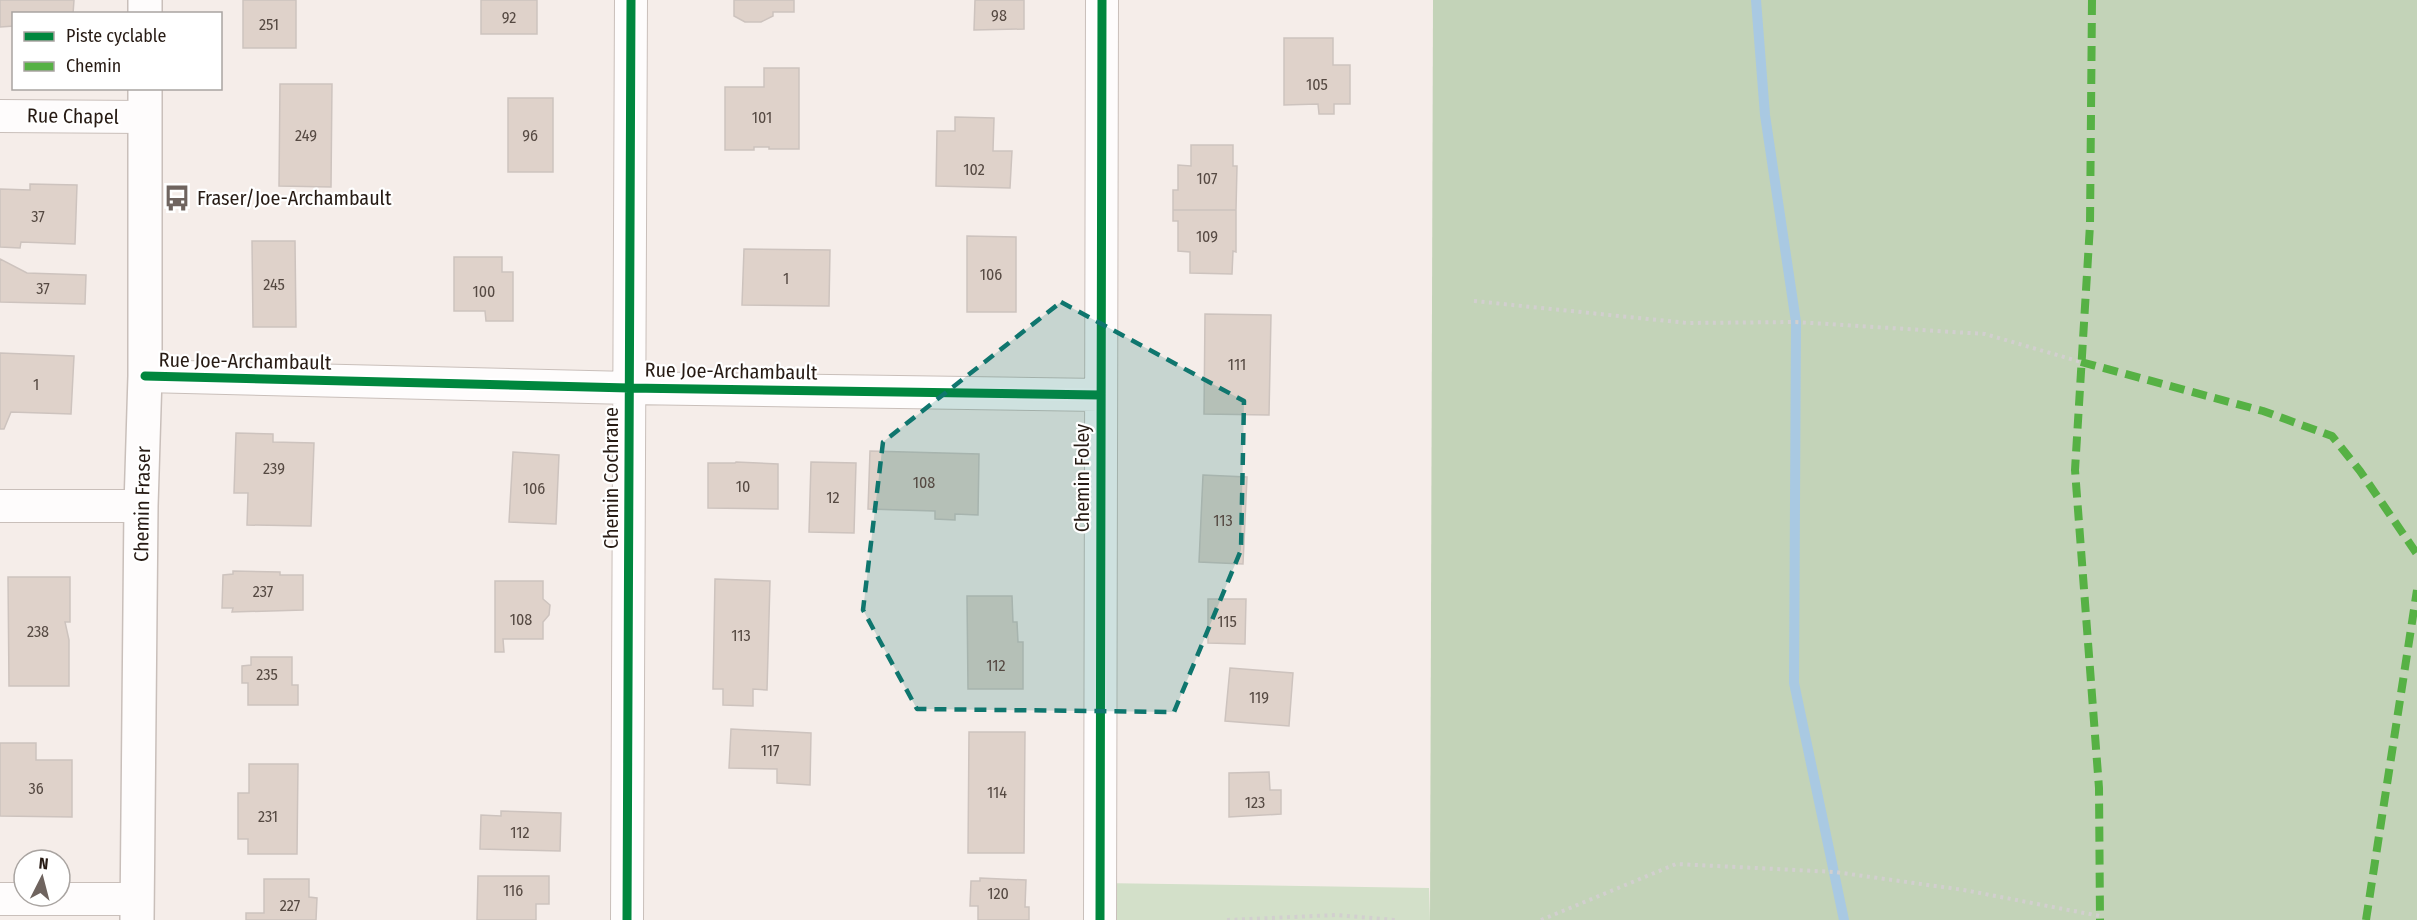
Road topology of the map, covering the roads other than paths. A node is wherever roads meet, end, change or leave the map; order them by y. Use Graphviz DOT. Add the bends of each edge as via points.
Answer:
graph roads {
  1 [pos="631,0"];
  2 [pos="1102,0"];
  3 [pos="146,103"];
  4 [pos="0,116"];
  5 [pos="145,376"];
  6 [pos="629,388"];
  7 [pos="1100,395"];
  8 [pos="0,506"];
  9 [pos="141,506"];
  10 [pos="0,899"];
  11 [pos="137,909"];
  12 [pos="627,920"];
  13 [pos="1100,920"];
  1 -- 6 [label="street, Chemin Cochrane"];
  2 -- 7 [label="street, Chemin Foley"];
  3 -- 4 [label="street, Rue Chapel"];
  3 -- 5 [label="street, Chemin Fraser"];
  5 -- 6 [label="street, Rue Joe-Archambault"];
  5 -- 9 [label="street, Chemin Fraser"];
  6 -- 7 [label="street, Rue Joe-Archambault"];
  6 -- 12 [label="street, Chemin Cochrane"];
  7 -- 13 [label="street, Chemin Foley"];
  8 -- 9 [label="street"];
  9 -- 11 [label="street, Chemin Fraser"];
  10 -- 11 [label="street"];
}
